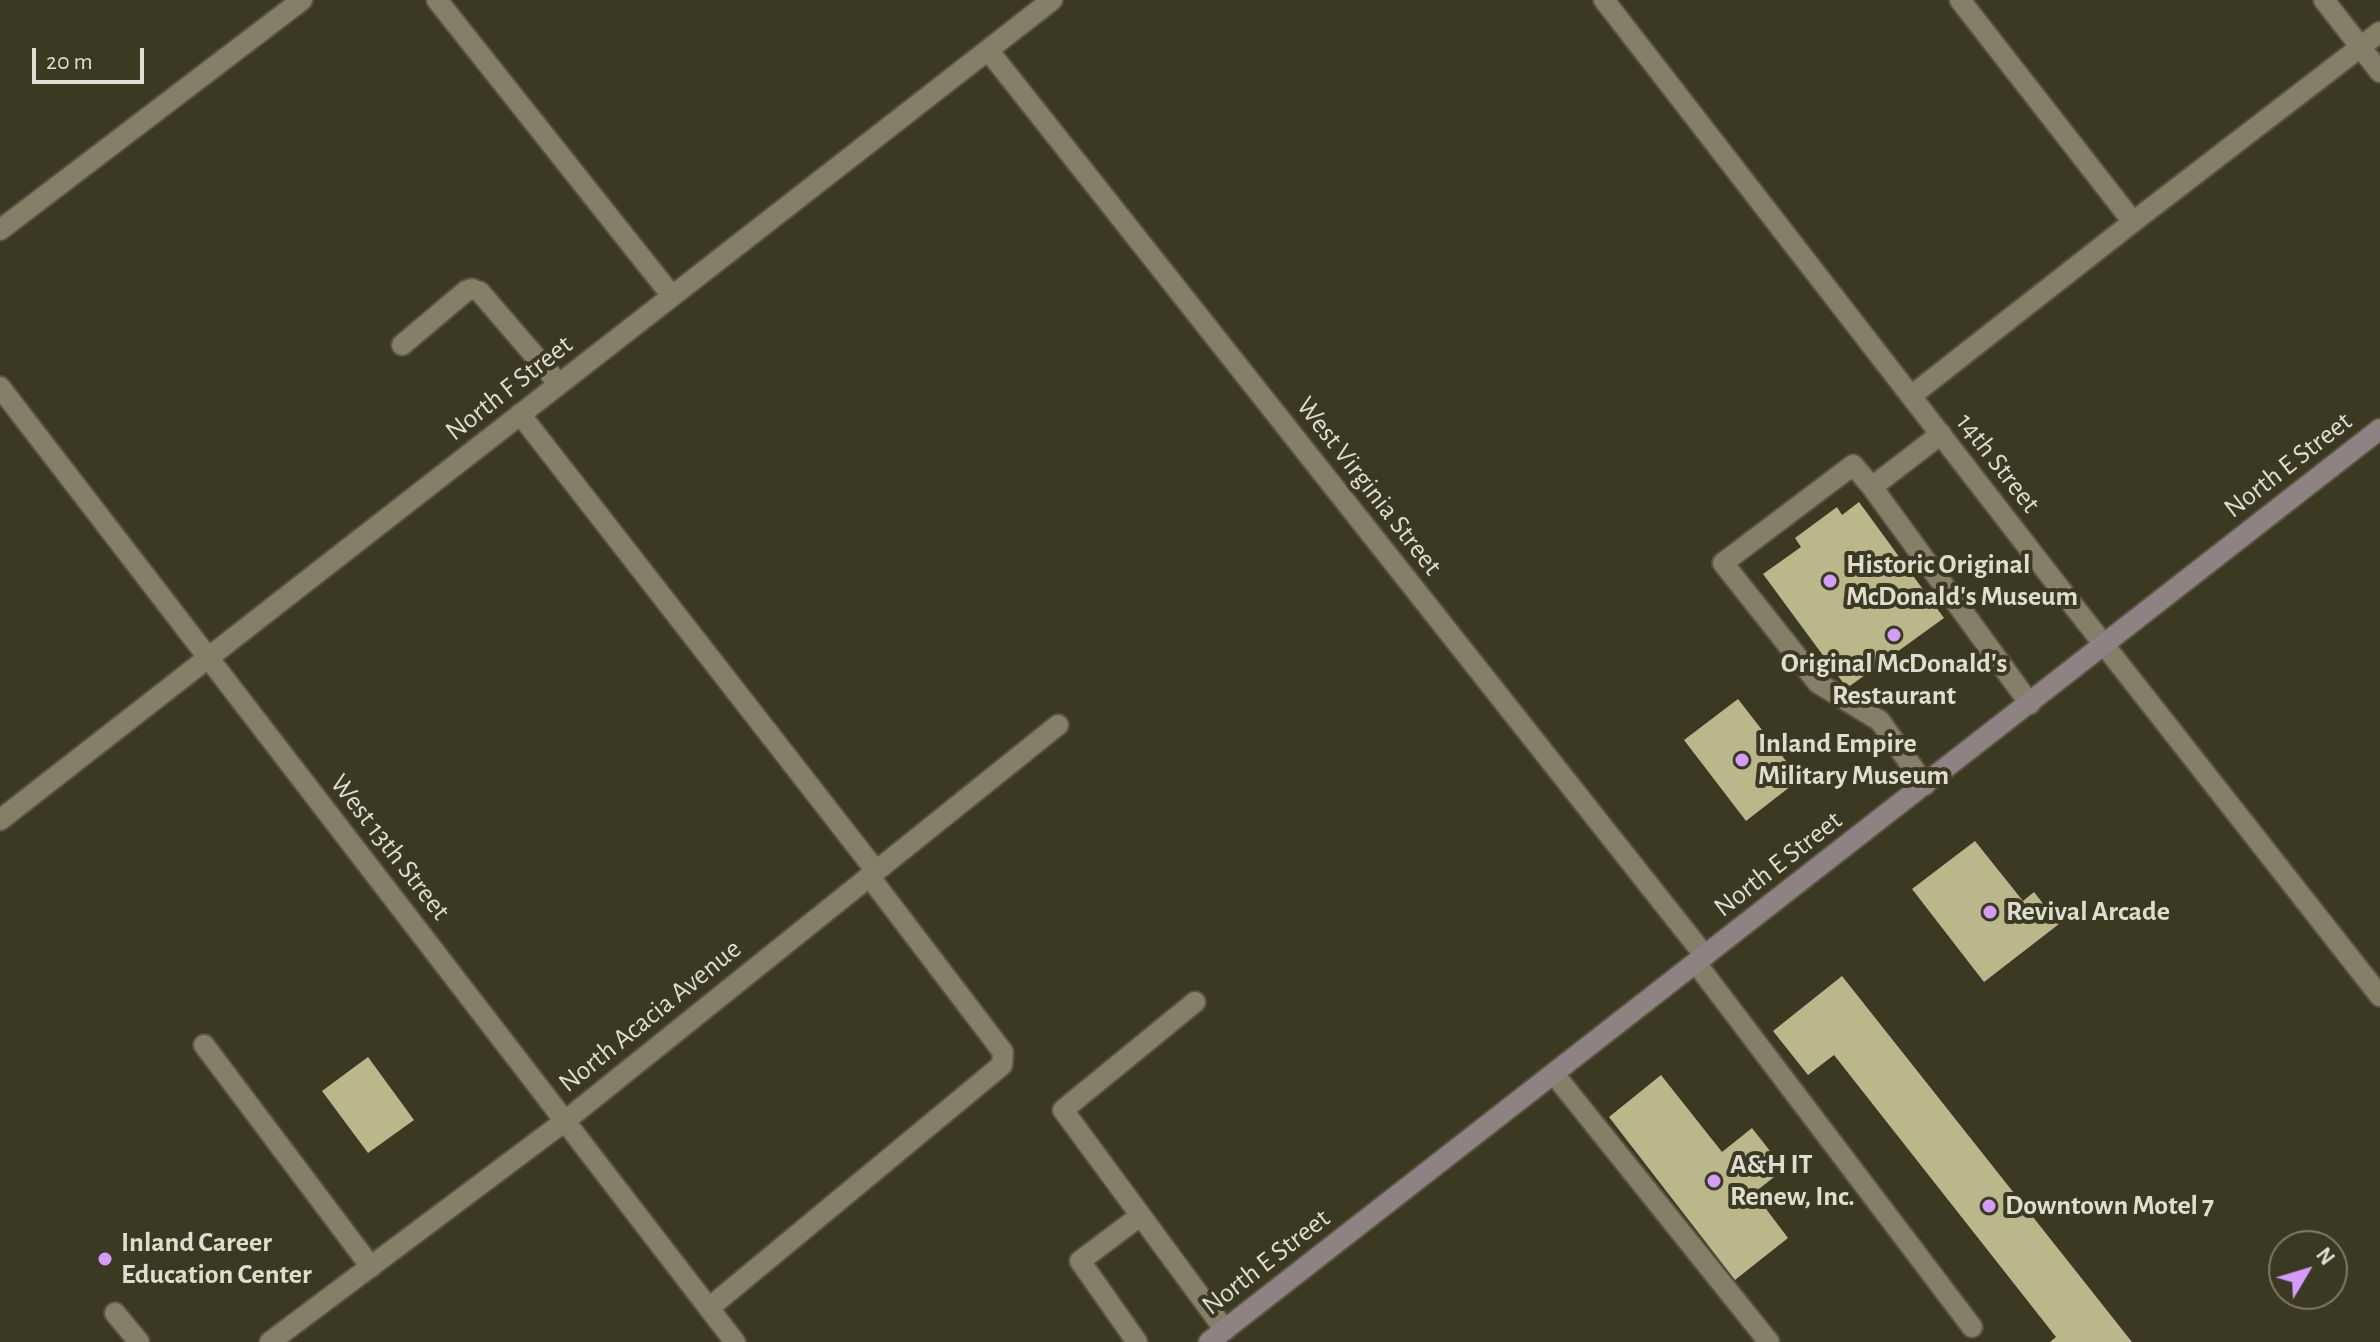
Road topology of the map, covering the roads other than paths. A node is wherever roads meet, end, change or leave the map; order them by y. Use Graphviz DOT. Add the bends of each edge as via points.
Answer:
graph roads {
  1 [pos="302,0"];
  2 [pos="437,0"];
  3 [pos="1052,0"];
  4 [pos="1604,0"];
  5 [pos="1960,0"];
  6 [pos="2324,0"];
  7 [pos="2380,32"];
  8 [pos="2360,47"];
  9 [pos="988,50"];
  10 [pos="2380,72"];
  11 [pos="2133,222"];
  12 [pos="0,230"];
  13 [pos="672,296"];
  14 [pos="402,345"];
  15 [pos="559,384"];
  16 [pos="0,387"];
  17 [pos="1911,396"];
  18 [pos="520,414"];
  19 [pos="2380,429"];
  20 [pos="1941,434"];
  21 [pos="1872,487"];
  22 [pos="2104,645"];
  23 [pos="208,657"];
  24 [pos="2030,704"];
  25 [pos="1058,725"];
  26 [pos="1925,785"];
  27 [pos="0,820"];
  28 [pos="872,874"];
  29 [pos="1701,960"];
  30 [pos="2380,996"];
  31 [pos="1195,1002"];
  32 [pos="204,1045"];
  33 [pos="1554,1074"];
  34 [pos="565,1121"];
  35 [pos="1140,1216"];
  36 [pos="371,1267"];
  37 [pos="709,1308"];
  38 [pos="115,1313"];
  39 [pos="1972,1327"];
  40 [pos="1217,1336"];
  41 [pos="139,1342"];
  42 [pos="270,1342"];
  43 [pos="735,1342"];
  44 [pos="1137,1342"];
  45 [pos="1769,1342"];
  1 -- 12 [label="street"];
  2 -- 13 [label="street"];
  3 -- 9 [label="street, North F Street"];
  4 -- 17 [label="street, 14th Street"];
  5 -- 11 [label="street"];
  6 -- 8 [label="street"];
  7 -- 8 [label="street"];
  8 -- 10 [label="street"];
  8 -- 11 [label="street"];
  9 -- 13 [label="street, North F Street"];
  9 -- 29 [label="street, West Virginia Street"];
  11 -- 17 [label="street"];
  13 -- 15 [label="street, North F Street"];
  14 -- 15 [label="street" via="472,289"];
  15 -- 18 [label="street, North F Street"];
  16 -- 23 [label="street, West 13th Street"];
  17 -- 20 [label="street, 14th Street"];
  18 -- 23 [label="street, North F Street"];
  18 -- 28 [label="street"];
  19 -- 22 [label="main road, North E Street"];
  20 -- 21 [label="street"];
  20 -- 22 [label="street, 14th Street"];
  21 -- 24 [label="street"];
  21 -- 26 [label="street" via="1853,465 1723,563 1818,683 1880,721"];
  22 -- 24 [label="main road, North E Street"];
  22 -- 30 [label="street, 14th Street"];
  23 -- 27 [label="street, North F Street"];
  23 -- 34 [label="street, West 13th Street"];
  24 -- 26 [label="main road, North E Street"];
  25 -- 28 [label="street, North Acacia Avenue"];
  26 -- 29 [label="main road, North E Street"];
  28 -- 34 [label="street, North Acacia Avenue"];
  28 -- 37 [label="street" via="1003,1052 1002,1065"];
  29 -- 33 [label="main road, North E Street"];
  29 -- 39 [label="street, West Virginia Street"];
  31 -- 35 [label="street" via="1063,1110"];
  32 -- 36 [label="street"];
  33 -- 40 [label="main road, North E Street"];
  33 -- 45 [label="street"];
  34 -- 36 [label="street, North Acacia Avenue"];
  34 -- 37 [label="street, West 13th Street"];
  35 -- 40 [label="street"];
  35 -- 44 [label="street" via="1080,1261"];
  36 -- 42 [label="street, North Acacia Avenue"];
  37 -- 43 [label="street, West 13th Street"];
  38 -- 41 [label="street"];
}
